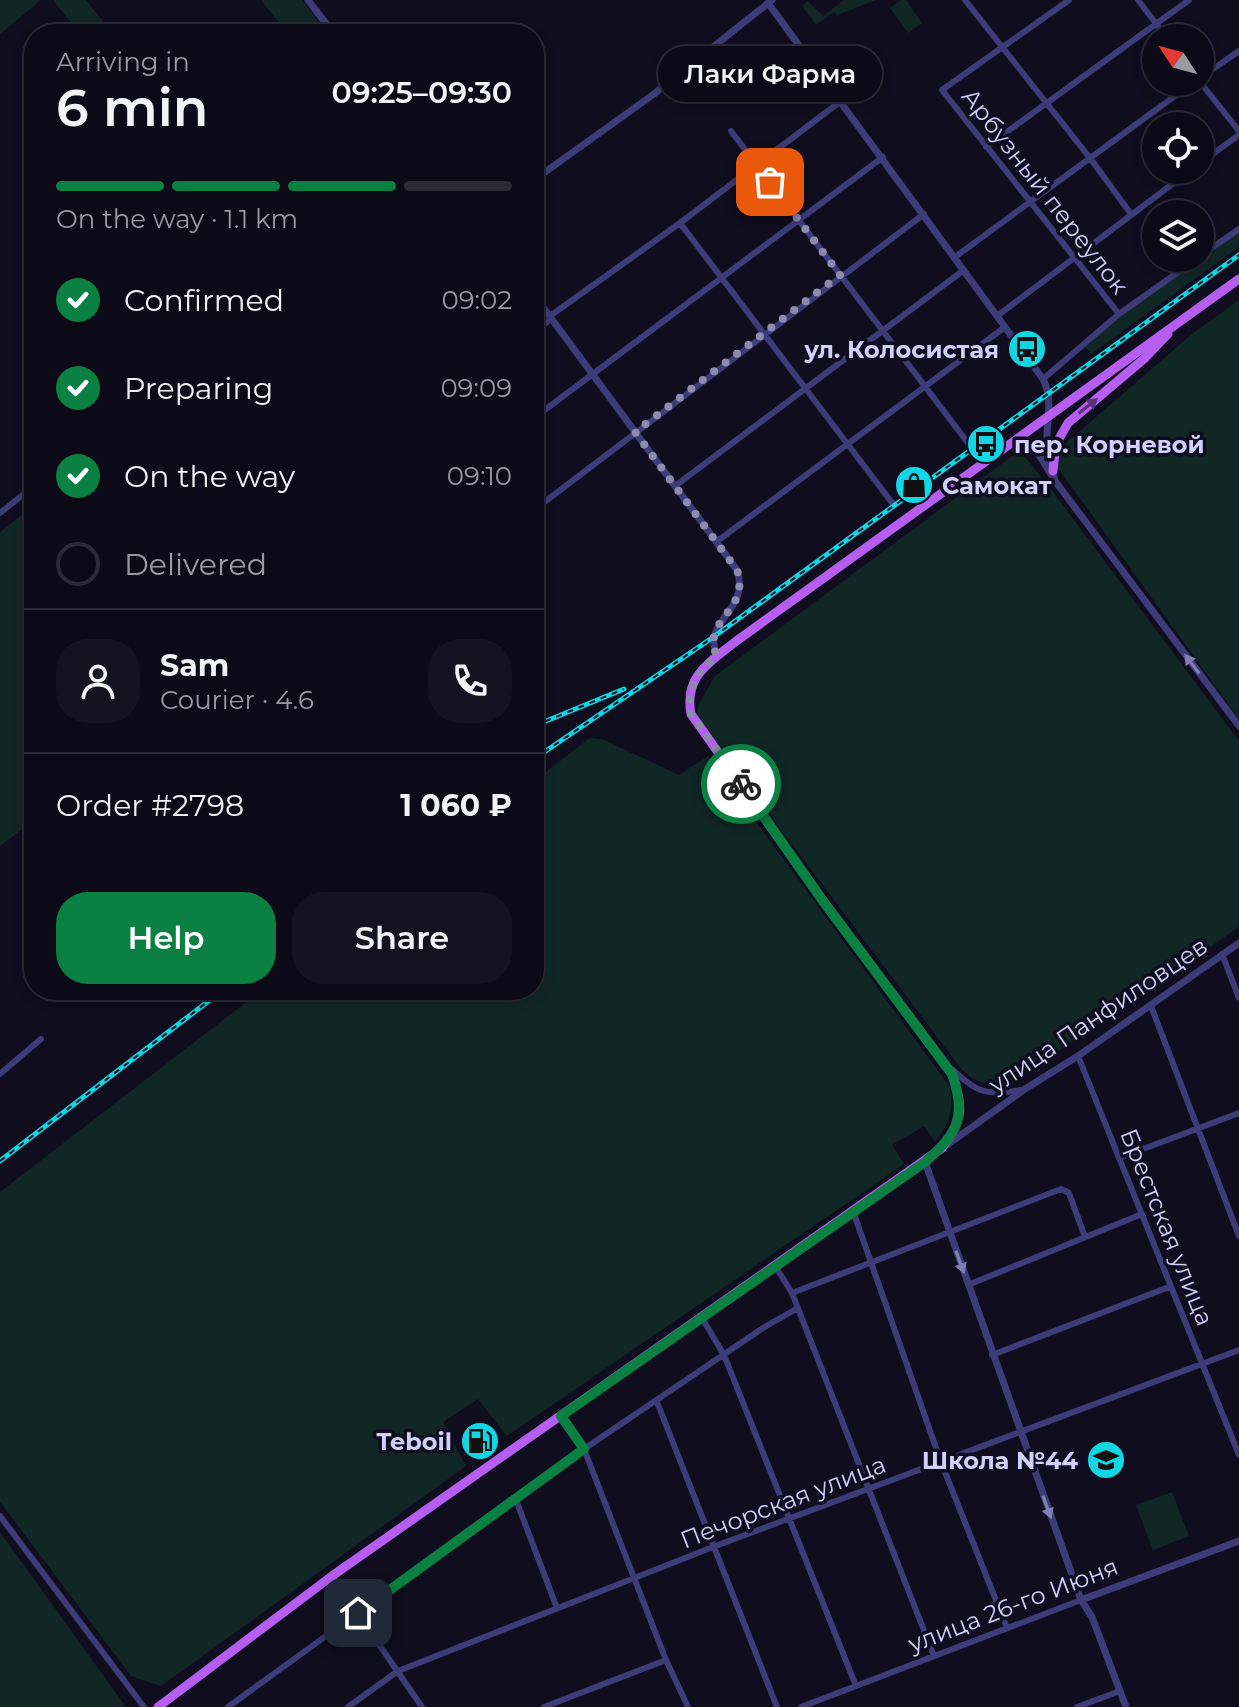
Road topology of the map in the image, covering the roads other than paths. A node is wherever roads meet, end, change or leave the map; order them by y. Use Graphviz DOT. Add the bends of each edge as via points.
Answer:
graph roads {
  1 [pos="308,0"];
  2 [pos="965,0"];
  3 [pos="1069,0"];
  4 [pos="1138,0"];
  5 [pos="1189,0"];
  6 [pos="769,1"];
  7 [pos="326,24"];
  8 [pos="1156,24"];
  9 [pos="1142,34"];
  10 [pos="1003,48"];
  11 [pos="1239,51"];
  12 [pos="1214,69"];
  13 [pos="1177,96"];
  14 [pos="1210,96"];
  15 [pos="841,101"];
  16 [pos="1046,102"];
  17 [pos="731,131"];
  18 [pos="1239,133"];
  19 [pos="986,147"];
  20 [pos="1214,152"];
  21 [pos="883,157"];
  22 [pos="1090,158"];
  23 [pos="756,163"];
  24 [pos="544,173"];
  25 [pos="1172,184"];
  26 [pos="1031,203"];
  27 [pos="924,214"];
  28 [pos="1131,214"];
  29 [pos="798,220"];
  30 [pos="680,223"];
  31 [pos="1239,229"];
  32 [pos="1214,246"];
  33 [pos="955,257"];
  34 [pos="1074,258"];
  35 [pos="964,270"];
  36 [pos="1178,272"];
  37 [pos="840,275"];
  38 [pos="722,278"];
  39 [pos="1239,279"];
  40 [pos="544,309"];
  41 [pos="1119,314"];
  42 [pos="997,316"];
  43 [pos="550,318"];
  44 [pos="544,323"];
  45 [pos="1005,327"];
  46 [pos="1172,327"];
  47 [pos="882,331"];
  48 [pos="764,334"];
  49 [pos="592,374"];
  50 [pos="1043,379"];
  51 [pos="925,387"];
  52 [pos="805,389"];
  53 [pos="544,410"];
  54 [pos="1048,416"];
  55 [pos="635,432"];
  56 [pos="1022,436"];
  57 [pos="849,445"];
  58 [pos="971,447"];
  59 [pos="1054,476"];
  60 [pos="675,486"];
  61 [pos="24,494"];
  62 [pos="544,502"];
  63 [pos="893,504"];
  64 [pos="0,513"];
  65 [pos="716,542"];
  66 [pos="717,656"];
  67 [pos="1239,726"];
  68 [pos="1239,943"];
  69 [pos="1222,954"];
  70 [pos="1239,998"];
  71 [pos="1151,1006"];
  72 [pos="41,1039"];
  73 [pos="1078,1056"];
  74 [pos="942,1059"];
  75 [pos="0,1074"];
  76 [pos="1025,1089"];
  77 [pos="1239,1113"];
  78 [pos="1197,1129"];
  79 [pos="942,1148"];
  80 [pos="1119,1158"];
  81 [pos="925,1162"];
  82 [pos="853,1211"];
  83 [pos="1142,1214"];
  84 [pos="948,1232"];
  85 [pos="1239,1236"];
  86 [pos="1085,1237"];
  87 [pos="871,1263"];
  88 [pos="775,1266"];
  89 [pos="968,1285"];
  90 [pos="1169,1287"];
  91 [pos="792,1293"];
  92 [pos="798,1308"];
  93 [pos="702,1318"];
  94 [pos="1239,1350"];
  95 [pos="724,1355"];
  96 [pos="992,1355"];
  97 [pos="1204,1363"];
  98 [pos="657,1402"];
  99 [pos="561,1416"];
  100 [pos="1020,1432"];
  101 [pos="584,1449"];
  102 [pos="1239,1455"];
  103 [pos="941,1462"];
  104 [pos="869,1489"];
  105 [pos="516,1500"];
  106 [pos="0,1516"];
  107 [pos="789,1520"];
  108 [pos="1239,1541"];
  109 [pos="713,1547"];
  110 [pos="332,1576"];
  111 [pos="634,1579"];
  112 [pos="1081,1600"];
  113 [pos="557,1608"];
  114 [pos="358,1613"];
  115 [pos="1007,1628"];
  116 [pos="934,1656"];
  117 [pos="666,1660"];
  118 [pos="398,1671"];
  119 [pos="856,1686"];
  120 [pos="1120,1691"];
  121 [pos="816,1704"];
  122 [pos="144,1707"];
  123 [pos="158,1707"];
  124 [pos="228,1707"];
  125 [pos="348,1707"];
  126 [pos="422,1707"];
  127 [pos="544,1707"];
  128 [pos="688,1707"];
  129 [pos="777,1707"];
  130 [pos="801,1707"];
  131 [pos="1077,1707"];
  132 [pos="1126,1707"];
  1 -- 7 [label="street"];
  2 -- 10 [label="street"];
  3 -- 10 [label="street"];
  4 -- 8 [label="street"];
  5 -- 8 [label="street"];
  6 -- 15 [label="street"];
  6 -- 24 [label="street" via="654,94"];
  9 -- 16 [label="street"];
  10 -- 16 [label="street"];
  10 -- 19 [label="street, Арбузный переулок" via="942,90"];
  11 -- 12 [label="street"];
  13 -- 22 [label="street"];
  14 -- 18 [label="street"];
  15 -- 21 [label="street"];
  15 -- 23 [label="street"];
  16 -- 19 [label="street"];
  16 -- 22 [label="street"];
  17 -- 23 [label="street"];
  18 -- 20 [label="street"];
  19 -- 26 [label="street, Арбузный переулок"];
  21 -- 27 [label="street"];
  21 -- 29 [label="street"];
  22 -- 26 [label="street"];
  22 -- 28 [label="street"];
  23 -- 29 [label="street"];
  23 -- 30 [label="street"];
  25 -- 28 [label="street"];
  26 -- 33 [label="street"];
  26 -- 34 [label="street, Арбузный переулок"];
  27 -- 33 [label="street"];
  27 -- 37 [label="street"];
  28 -- 34 [label="street"];
  29 -- 37 [label="street"];
  29 -- 38 [label="street"];
  30 -- 38 [label="street"];
  30 -- 43 [label="street"];
  31 -- 32 [label="street"];
  33 -- 35 [label="street"];
  34 -- 41 [label="street, Арбузный переулок"];
  34 -- 42 [label="street"];
  35 -- 42 [label="street"];
  35 -- 47 [label="street"];
  36 -- 41 [label="street"];
  37 -- 47 [label="street"];
  37 -- 48 [label="street"];
  38 -- 48 [label="street"];
  38 -- 49 [label="street"];
  39 -- 46 [label="main road"];
  40 -- 43 [label="street"];
  41 -- 50 [label="street"];
  42 -- 45 [label="street"];
  43 -- 44 [label="street"];
  43 -- 49 [label="street"];
  45 -- 50 [label="street"];
  45 -- 51 [label="street"];
  46 -- 54 [label="main road"];
  59 -- 46 [label="main road, one-way" via="1056,444 1068,423 1145,358"];
  47 -- 51 [label="street"];
  47 -- 52 [label="street"];
  48 -- 52 [label="street"];
  48 -- 55 [label="street"];
  49 -- 53 [label="street"];
  49 -- 55 [label="street"];
  50 -- 54 [label="street" via="1049,392"];
  51 -- 57 [label="street"];
  51 -- 58 [label="street"];
  52 -- 57 [label="street"];
  52 -- 60 [label="street"];
  54 -- 56 [label="main road"];
  54 -- 59 [label="street" via="1047,448"];
  55 -- 60 [label="street"];
  55 -- 62 [label="street"];
  56 -- 59 [label="street"];
  56 -- 66 [label="main road"];
  57 -- 63 [label="street"];
  57 -- 65 [label="street"];
  67 -- 59 [label="street, one-way"];
  60 -- 65 [label="street"];
  61 -- 64 [label="street"];
  65 -- 66 [label="street" via="741,582 733,607 712,638"];
  66 -- 74 [label="main road" via="692,683 691,714"];
  68 -- 69 [label="street, улица Панфиловцев"];
  69 -- 70 [label="street"];
  69 -- 71 [label="street, улица Панфиловцев"];
  71 -- 73 [label="street, улица Панфиловцев"];
  71 -- 78 [label="street"];
  72 -- 75 [label="street"];
  73 -- 76 [label="street, улица Панфиловцев"];
  73 -- 80 [label="street, Брестская улица"];
  74 -- 76 [label="street" via="983,1092"];
  74 -- 79 [label="main road" via="961,1102 960,1116"];
  76 -- 79 [label="street, улица Панфиловцев"];
  77 -- 78 [label="street"];
  78 -- 80 [label="street"];
  78 -- 85 [label="street"];
  79 -- 81 [label="main road"];
  80 -- 83 [label="street, Брестская улица"];
  81 -- 82 [label="main road"];
  81 -- 84 [label="street"];
  82 -- 87 [label="street"];
  82 -- 88 [label="main road"];
  83 -- 86 [label="street"];
  83 -- 90 [label="street, Брестская улица"];
  84 -- 86 [label="street" via="1061,1189 1069,1193"];
  84 -- 87 [label="street"];
  84 -- 89 [label="street, one-way"];
  86 -- 89 [label="street"];
  87 -- 91 [label="street"];
  87 -- 103 [label="street"];
  88 -- 91 [label="street"];
  88 -- 93 [label="main road"];
  89 -- 96 [label="street"];
  90 -- 96 [label="street"];
  90 -- 97 [label="street, Брестская улица"];
  91 -- 92 [label="street"];
  92 -- 95 [label="street"];
  92 -- 104 [label="street"];
  93 -- 95 [label="street"];
  93 -- 99 [label="main road"];
  94 -- 97 [label="street, Печорская улица"];
  95 -- 98 [label="street"];
  95 -- 107 [label="street"];
  96 -- 100 [label="street"];
  97 -- 100 [label="street, Печорская улица"];
  97 -- 102 [label="street, Брестская улица"];
  98 -- 101 [label="street"];
  98 -- 109 [label="street"];
  99 -- 101 [label="street"];
  99 -- 110 [label="main road"];
  100 -- 103 [label="street, Печорская улица"];
  100 -- 112 [label="street, one-way"];
  101 -- 105 [label="street"];
  101 -- 111 [label="street"];
  103 -- 104 [label="street, Печорская улица"];
  103 -- 115 [label="street"];
  104 -- 107 [label="street, Печорская улица"];
  104 -- 116 [label="street"];
  105 -- 113 [label="street"];
  105 -- 114 [label="street"];
  106 -- 122 [label="street"];
  107 -- 109 [label="street, Печорская улица"];
  107 -- 119 [label="street"];
  108 -- 112 [label="street, улица 26-го Июня"];
  109 -- 111 [label="street, Печорская улица"];
  109 -- 129 [label="street"];
  110 -- 114 [label="street"];
  110 -- 123 [label="main road"];
  111 -- 113 [label="street, Печорская улица"];
  111 -- 117 [label="street"];
  112 -- 115 [label="street, улица 26-го Июня"];
  112 -- 120 [label="street"];
  113 -- 118 [label="street, Печорская улица"];
  114 -- 118 [label="street"];
  114 -- 124 [label="street"];
  115 -- 116 [label="street, улица 26-го Июня"];
  116 -- 119 [label="street, улица 26-го Июня"];
  117 -- 127 [label="street"];
  117 -- 128 [label="street"];
  118 -- 125 [label="street, Печорская улица"];
  118 -- 126 [label="street"];
  119 -- 121 [label="street, улица 26-го Июня"];
  120 -- 131 [label="street"];
  120 -- 132 [label="street"];
  121 -- 130 [label="street, улица 26-го Июня"];
}
